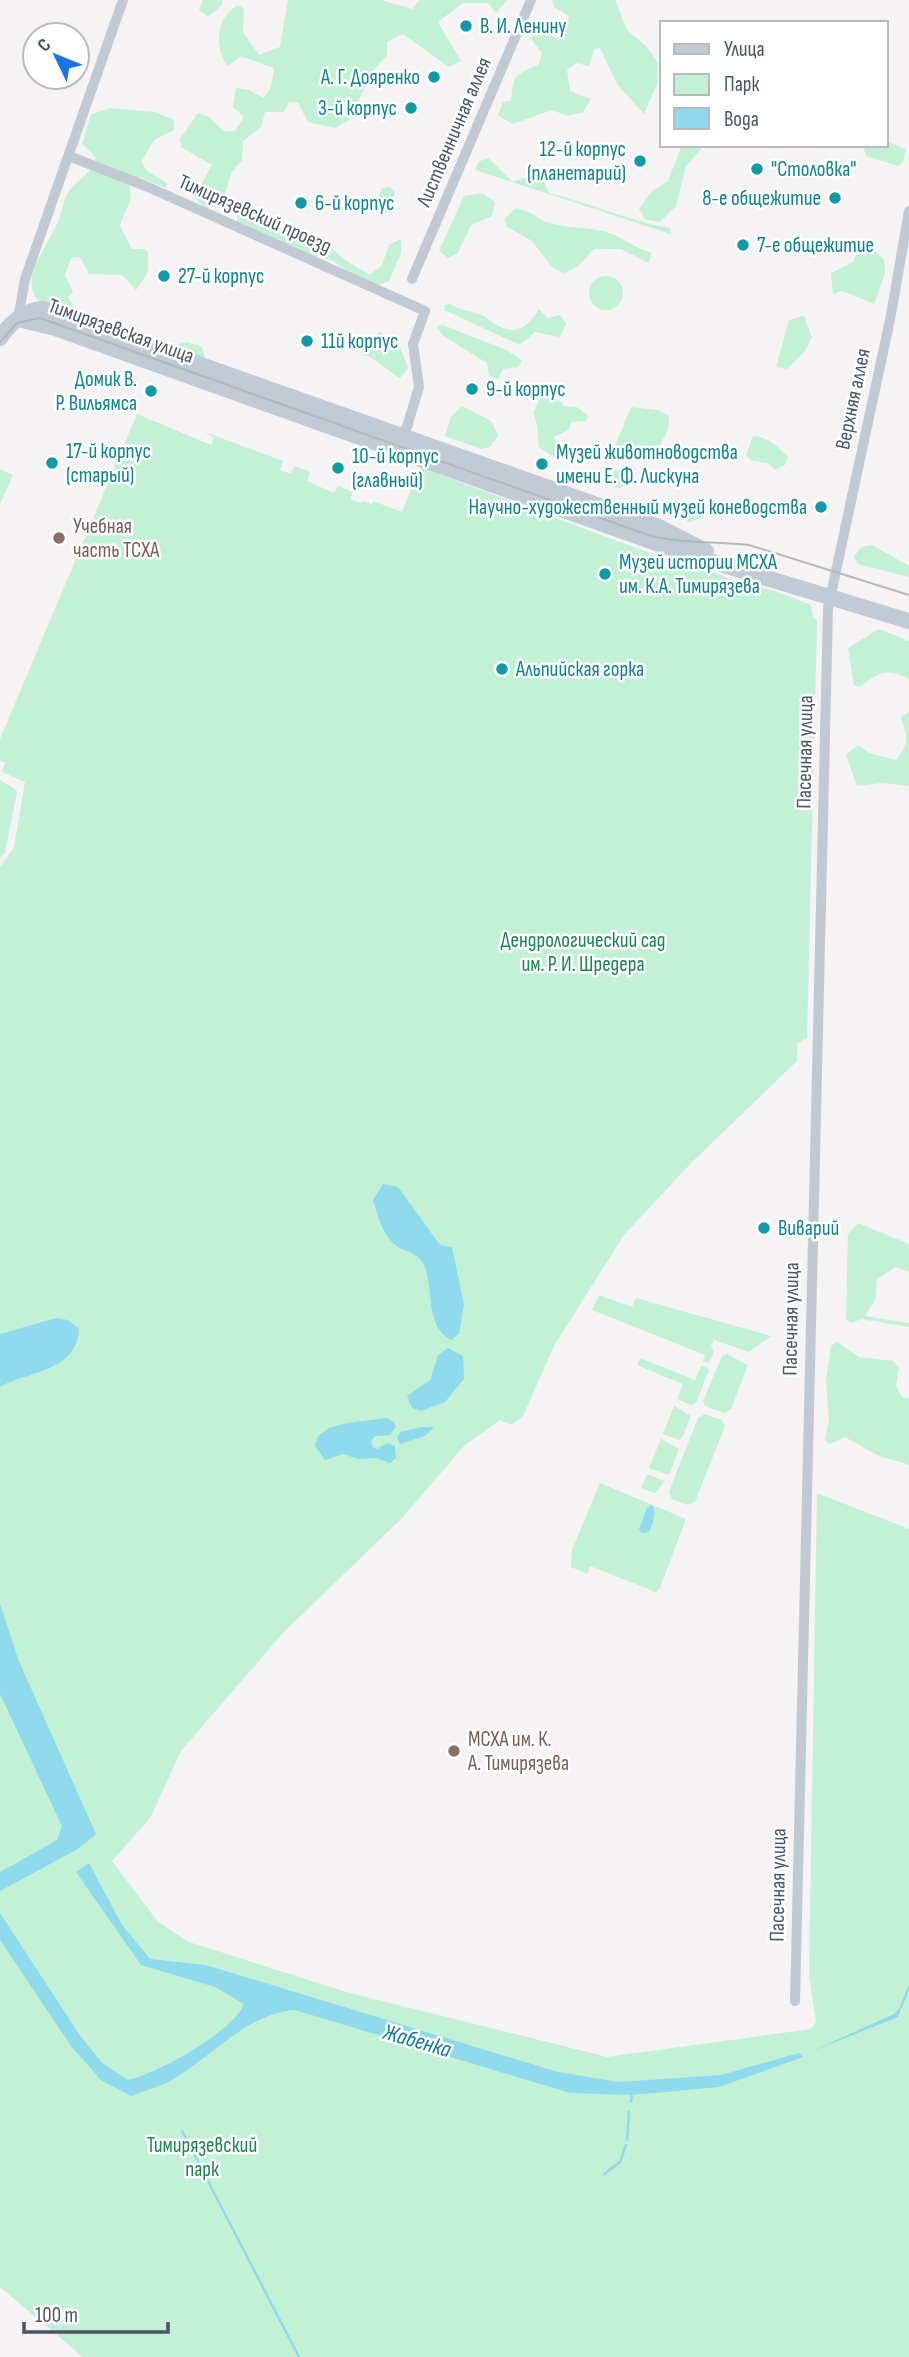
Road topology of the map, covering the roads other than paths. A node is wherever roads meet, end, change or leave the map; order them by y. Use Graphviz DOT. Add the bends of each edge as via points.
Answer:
graph roads {
  1 [pos="123,0"];
  2 [pos="531,0"];
  3 [pos="69,156"];
  4 [pos="909,211"];
  5 [pos="412,279"];
  6 [pos="18,319"];
  7 [pos="0,338"];
  8 [pos="401,445"];
  9 [pos="830,595"];
  10 [pos="909,621"];
  11 [pos="794,2001"];
  1 -- 3 [label="street"];
  2 -- 5 [label="street, Лиственничная аллея"];
  3 -- 6 [label="street" via="24,279"];
  3 -- 8 [label="street, Тимирязевский проезд" via="425,311 413,344 419,387"];
  4 -- 9 [label="street, Верхняя аллея"];
  6 -- 7 [label="main road"];
  6 -- 8 [label="main road, Тимирязевская улица"];
  8 -- 9 [label="main road, Тимирязевская улица" via="677,551"];
  9 -- 10 [label="main road, Тимирязевская улица"];
  9 -- 11 [label="street, Пасечная улица"];
}
